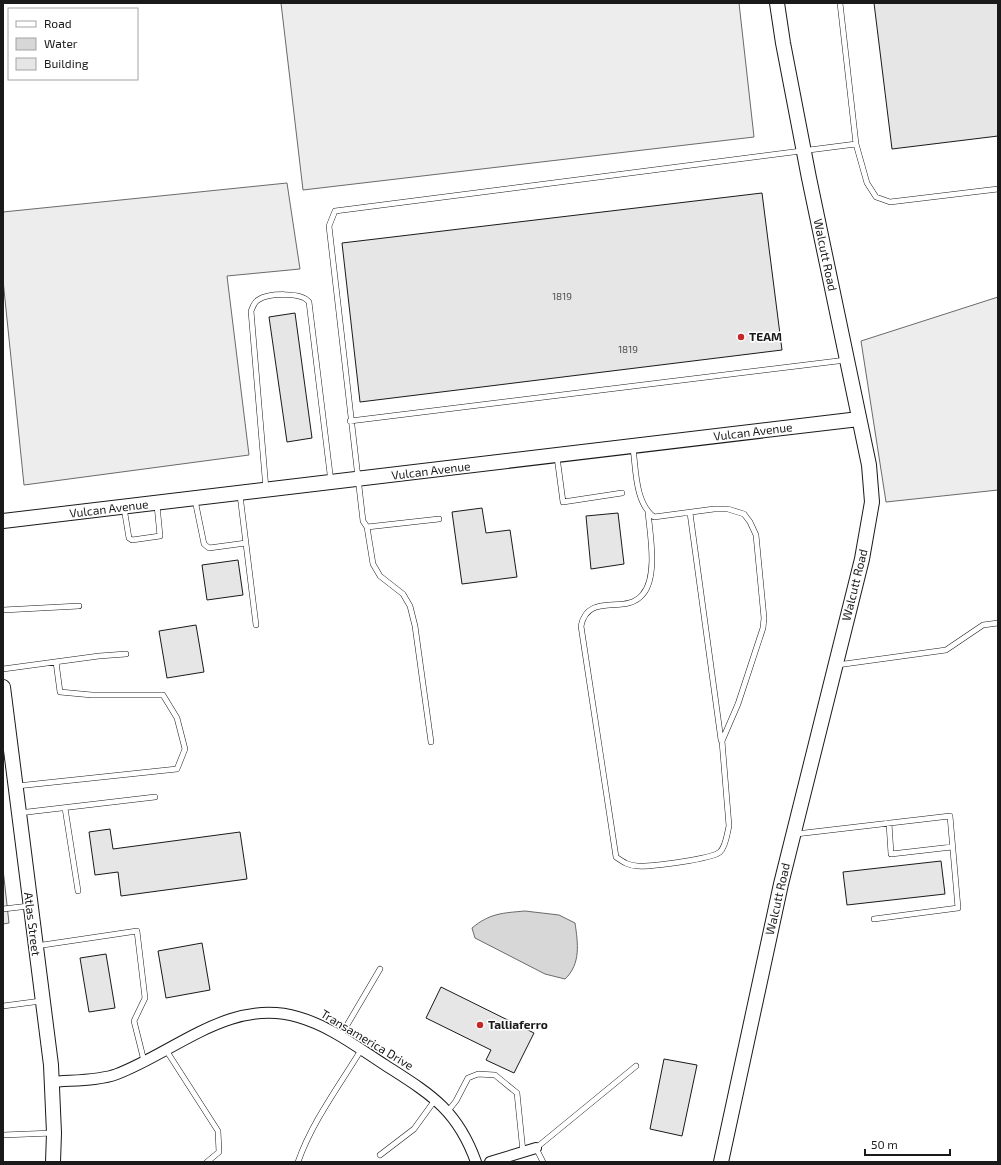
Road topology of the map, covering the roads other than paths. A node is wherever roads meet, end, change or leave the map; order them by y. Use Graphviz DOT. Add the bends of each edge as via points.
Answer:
graph roads {
  1 [pos="777,3"];
  2 [pos="840,3"];
  3 [pos="856,144"];
  4 [pos="804,152"];
  5 [pos="998,189"];
  6 [pos="847,360"];
  7 [pos="859,419"];
  8 [pos="350,422"];
  9 [pos="633,447"];
  10 [pos="557,456"];
  11 [pos="357,480"];
  12 [pos="331,483"];
  13 [pos="266,490"];
  14 [pos="622,493"];
  15 [pos="240,494"];
  16 [pos="195,499"];
  17 [pos="157,503"];
  18 [pos="124,507"];
  19 [pos="648,512"];
  20 [pos="690,513"];
  21 [pos="439,519"];
  22 [pos="3,521"];
  23 [pos="367,527"];
  24 [pos="246,543"];
  25 [pos="79,606"];
  26 [pos="3,610"];
  27 [pos="998,624"];
  28 [pos="256,625"];
  29 [pos="126,654"];
  30 [pos="56,662"];
  31 [pos="834,665"];
  32 [pos="3,669"];
  33 [pos="3,687"];
  34 [pos="722,741"];
  35 [pos="431,742"];
  36 [pos="15,786"];
  37 [pos="155,797"];
  38 [pos="65,808"];
  39 [pos="18,813"];
  40 [pos="889,823"];
  41 [pos="793,834"];
  42 [pos="952,847"];
  43 [pos="78,891"];
  44 [pos="30,905"];
  45 [pos="3,909"];
  46 [pos="874,919"];
  47 [pos="35,946"];
  48 [pos="380,969"];
  49 [pos="42,1001"];
  50 [pos="3,1006"];
  51 [pos="340,1037"];
  52 [pos="166,1050"];
  53 [pos="361,1050"];
  54 [pos="144,1061"];
  55 [pos="636,1066"];
  56 [pos="51,1082"];
  57 [pos="435,1100"];
  58 [pos="448,1111"];
  59 [pos="54,1133"];
  60 [pos="3,1135"];
  61 [pos="536,1148"];
  62 [pos="523,1152"];
  63 [pos="380,1155"];
  64 [pos="53,1162"];
  65 [pos="207,1162"];
  66 [pos="298,1162"];
  67 [pos="476,1162"];
  68 [pos="490,1162"];
  69 [pos="543,1162"];
  70 [pos="721,1162"];
  1 -- 4 [label="street, Walcutt Road"];
  2 -- 3 [label="lane"];
  3 -- 4 [label="lane"];
  3 -- 5 [label="lane" via="867,183 876,197 890,202"];
  4 -- 6 [label="street, Walcutt Road"];
  4 -- 8 [label="lane" via="336,210 328,226"];
  6 -- 7 [label="street, Walcutt Road"];
  6 -- 8 [label="lane"];
  7 -- 9 [label="street, Vulcan Avenue"];
  7 -- 31 [label="street, Walcutt Road" via="869,465 872,502 862,559"];
  8 -- 11 [label="lane"];
  9 -- 10 [label="street, Vulcan Avenue"];
  9 -- 19 [label="lane" via="642,503"];
  10 -- 11 [label="street, Vulcan Avenue"];
  10 -- 14 [label="lane" via="563,502"];
  11 -- 12 [label="street, Vulcan Avenue"];
  11 -- 23 [label="lane" via="363,521"];
  12 -- 13 [label="street, Vulcan Avenue"];
  12 -- 13 [label="lane" via="309,302 306,298 291,294 265,297 258,300 251,310"];
  13 -- 15 [label="street, Vulcan Avenue"];
  15 -- 16 [label="street, Vulcan Avenue"];
  15 -- 24 [label="lane"];
  16 -- 17 [label="street, Vulcan Avenue"];
  16 -- 24 [label="lane" via="204,544 209,548"];
  17 -- 18 [label="street, Vulcan Avenue"];
  17 -- 18 [label="lane" via="160,536 132,540 129,538"];
  18 -- 22 [label="street, Vulcan Avenue"];
  19 -- 20 [label="lane" via="654,517"];
  19 -- 34 [label="lane" via="652,563 644,594 632,602 589,610 583,616 581,626 616,857 626,864 638,866 707,858 720,852 729,826"];
  20 -- 34 [label="lane"];
  20 -- 34 [label="lane" via="728,509 744,514 756,535 763,628 738,704"];
  21 -- 23 [label="lane"];
  23 -- 35 [label="lane" via="373,564 380,576 403,594 410,606"];
  24 -- 28 [label="lane"];
  25 -- 26 [label="lane"];
  27 -- 31 [label="lane" via="983,625 946,650"];
  29 -- 30 [label="lane"];
  30 -- 32 [label="lane"];
  30 -- 36 [label="lane" via="60,692 92,695 163,695 177,718 185,749 177,769"];
  31 -- 41 [label="street, Walcutt Road"];
  33 -- 36 [label="street, Atlas Street"];
  36 -- 39 [label="street, Atlas Street"];
  37 -- 38 [label="lane"];
  38 -- 39 [label="lane"];
  38 -- 43 [label="lane"];
  39 -- 44 [label="street, Atlas Street"];
  40 -- 41 [label="lane"];
  40 -- 42 [label="lane" via="950,816"];
  40 -- 42 [label="lane" via="891,854"];
  41 -- 70 [label="street, Walcutt Road"];
  42 -- 46 [label="lane" via="958,908"];
  44 -- 45 [label="lane"];
  44 -- 47 [label="street, Atlas Street"];
  47 -- 49 [label="street, Atlas Street"];
  47 -- 54 [label="lane" via="137,931 145,998 134,1021"];
  48 -- 51 [label="lane"];
  49 -- 50 [label="lane"];
  49 -- 56 [label="street, Atlas Street"];
  51 -- 52 [label="street, Transamerica Drive" via="322,1025 296,1016 269,1013 241,1015"];
  51 -- 53 [label="street, Transamerica Drive"];
  52 -- 54 [label="street, Transamerica Drive"];
  52 -- 65 [label="lane" via="218,1131 219,1152"];
  53 -- 57 [label="street, Transamerica Drive" via="424,1090"];
  53 -- 66 [label="lane" via="318,1119"];
  54 -- 56 [label="street, Transamerica Drive" via="117,1074"];
  55 -- 61 [label="lane"];
  56 -- 59 [label="street, Atlas Street"];
  57 -- 58 [label="street, Transamerica Drive"];
  57 -- 63 [label="lane" via="414,1129"];
  58 -- 62 [label="lane" via="468,1078 478,1074 495,1075 517,1093"];
  58 -- 67 [label="street, Transamerica Drive" via="470,1145"];
  59 -- 60 [label="lane"];
  59 -- 64 [label="street, Atlas Street"];
  61 -- 62 [label="street"];
  61 -- 69 [label="lane"];
  62 -- 68 [label="street"];
}
